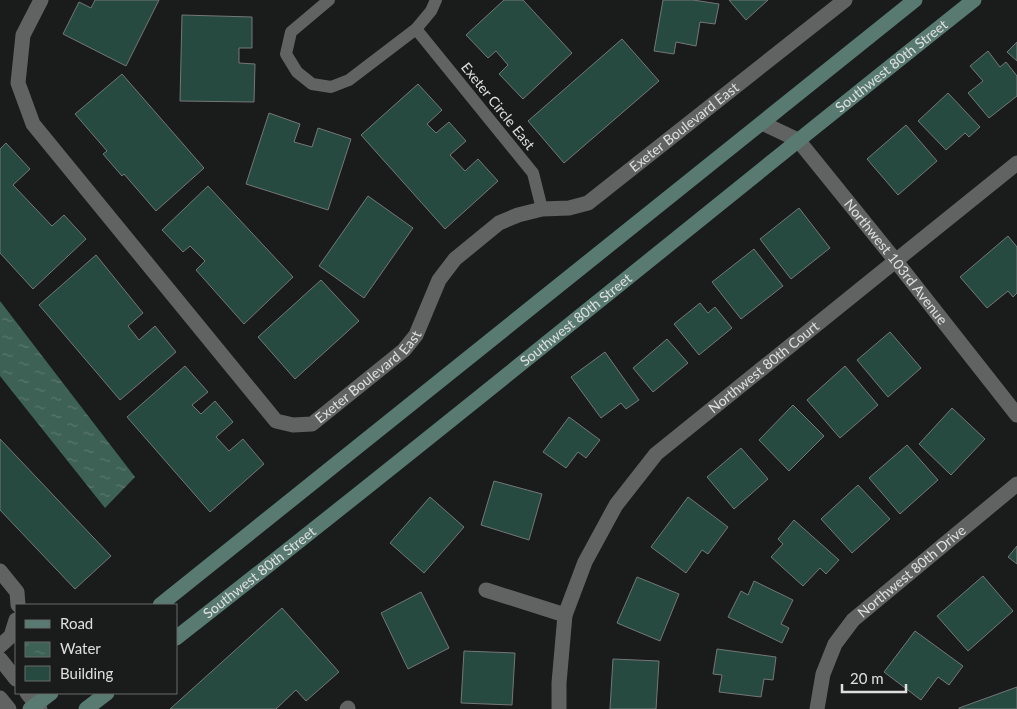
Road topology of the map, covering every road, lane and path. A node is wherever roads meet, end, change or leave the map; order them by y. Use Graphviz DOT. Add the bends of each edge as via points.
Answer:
graph roads {
  1 [pos="41,0"];
  2 [pos="329,0"];
  3 [pos="436,0"];
  4 [pos="846,0"];
  5 [pos="915,0"];
  6 [pos="974,0"];
  7 [pos="416,28"];
  8 [pos="762,123"];
  9 [pos="798,140"];
  10 [pos="1017,163"];
  11 [pos="542,209"];
  12 [pos="895,260"];
  13 [pos="1017,415"];
  14 [pos="1017,484"];
  15 [pos="0,571"];
  16 [pos="486,590"];
  17 [pos="18,604"];
  18 [pos="161,604"];
  19 [pos="565,614"];
  20 [pos="15,623"];
  21 [pos="178,636"];
  22 [pos="0,646"];
  23 [pos="0,659"];
  24 [pos="15,679"];
  25 [pos="49,694"];
  26 [pos="106,694"];
  27 [pos="0,698"];
  28 [pos="33,704"];
  29 [pos="8,709"];
  30 [pos="86,709"];
  31 [pos="559,709"];
  32 [pos="818,709"];
  1 -- 11 [label="street, Exeter Boulevard East" via="23,35 18,83 33,124 276,422 312,424 327,412 404,350 416,335 439,280 456,260 499,224"];
  2 -- 7 [label="lane" via="291,32 286,54 297,72 312,84 331,87 349,80"];
  3 -- 7 [label="lane"];
  4 -- 11 [label="street, Exeter Boulevard East" via="588,203 569,208"];
  5 -- 8 [label="street"];
  6 -- 9 [label="street, Southwest 80th Street"];
  7 -- 11 [label="lane, Exeter Circle East" via="533,173"];
  8 -- 9 [label="street, Northwest 103rd Avenue"];
  8 -- 18 [label="street"];
  9 -- 12 [label="street, Northwest 103rd Avenue"];
  9 -- 21 [label="street, Southwest 80th Street"];
  10 -- 12 [label="street, Northwest 80th Court"];
  12 -- 13 [label="street, Northwest 103rd Avenue"];
  12 -- 19 [label="street, Northwest 80th Court" via="656,454 616,505 585,562"];
  14 -- 32 [label="street, Northwest 80th Drive" via="853,620 835,644 823,674"];
  15 -- 17 [label="street" via="17,592"];
  16 -- 19 [label="street"];
  19 -- 31 [label="street, Northwest 80th Court"];
  20 -- 22 [label="street" via="11,636"];
  23 -- 24 [label="street"];
  25 -- 28 [label="street"];
  26 -- 30 [label="street"];
  27 -- 29 [label="street"];
}
